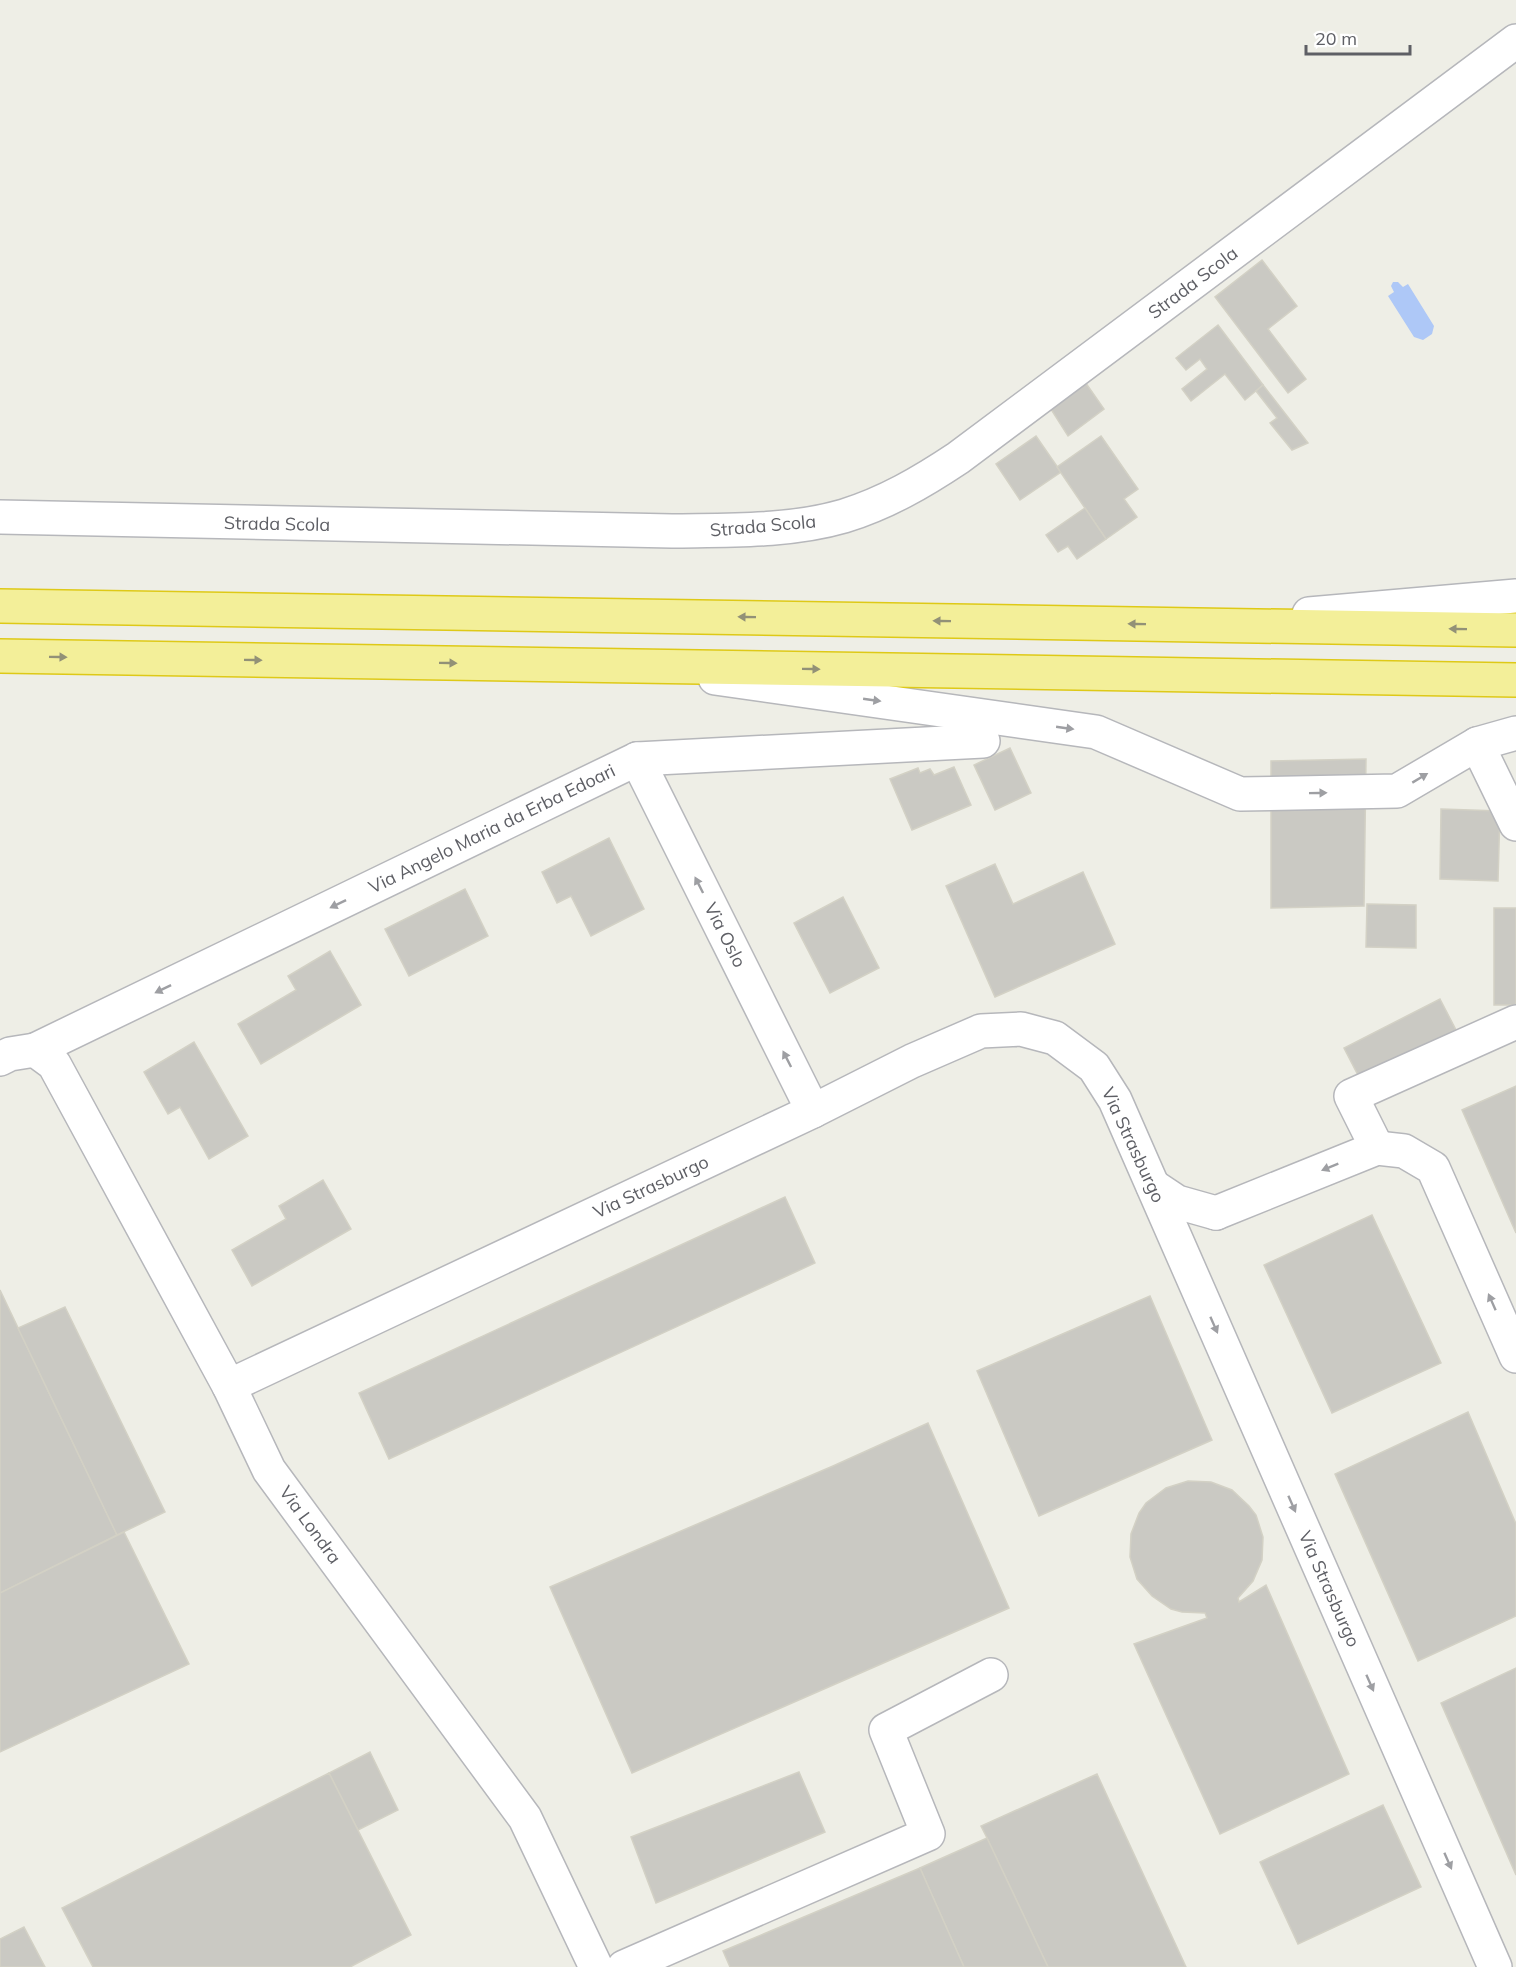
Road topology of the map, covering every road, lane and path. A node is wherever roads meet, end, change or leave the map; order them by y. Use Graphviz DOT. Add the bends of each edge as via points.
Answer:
graph roads {
  1 [pos="1516,41"];
  2 [pos="0,517"];
  3 [pos="1516,596"];
  4 [pos="0,606"];
  5 [pos="1179,624"];
  6 [pos="1516,630"];
  7 [pos="0,656"];
  8 [pos="627,666"];
  9 [pos="1516,680"];
  10 [pos="1516,733"];
  11 [pos="983,741"];
  12 [pos="1477,744"];
  13 [pos="637,759"];
  14 [pos="1516,824"];
  15 [pos="1516,1022"];
  16 [pos="45,1057"];
  17 [pos="0,1059"];
  18 [pos="813,1111"];
  19 [pos="1377,1148"];
  20 [pos="1153,1186"];
  21 [pos="1216,1214"];
  22 [pos="1190,1272"];
  23 [pos="1516,1356"];
  24 [pos="229,1386"];
  25 [pos="991,1676"];
  26 [pos="596,1967"];
  27 [pos="624,1967"];
  28 [pos="1495,1967"];
  1 -- 2 [label="street, Strada Scola" via="958,458 904,492 843,516 780,527 672,531"];
  3 -- 5 [label="street"];
  5 -- 4 [label="highway, one-way"];
  6 -- 5 [label="highway, one-way"];
  7 -- 8 [label="highway, one-way"];
  8 -- 9 [label="highway, one-way"];
  8 -- 12 [label="street, one-way" via="1096,732 1240,794 1397,791"];
  10 -- 12 [label="street"];
  11 -- 13 [label="street, Via Angelo Maria da Erba Edoari"];
  12 -- 14 [label="street"];
  13 -- 16 [label="street, Via Angelo Maria da Erba Edoari, one-way"];
  18 -- 13 [label="street, Via Oslo, one-way"];
  15 -- 19 [label="street" via="1351,1096"];
  16 -- 17 [label="street, Via Angelo Maria da Erba Edoari" via="10,1054"];
  16 -- 24 [label="street, Via Londra"];
  18 -- 20 [label="street, Via Strasburgo" via="981,1031 1021,1029 1055,1038 1094,1067 1115,1101"];
  18 -- 24 [label="street, Via Strasburgo"];
  19 -- 21 [label="street, one-way"];
  23 -- 19 [label="street, one-way" via="1433,1168 1404,1151"];
  20 -- 21 [label="street" via="1177,1202"];
  20 -- 22 [label="street, Via Strasburgo"];
  21 -- 22 [label="street"];
  22 -- 28 [label="street, Via Strasburgo, one-way"];
  24 -- 26 [label="street, Via Londra" via="269,1470 525,1818"];
  25 -- 27 [label="street" via="886,1730 928,1834"];
}
